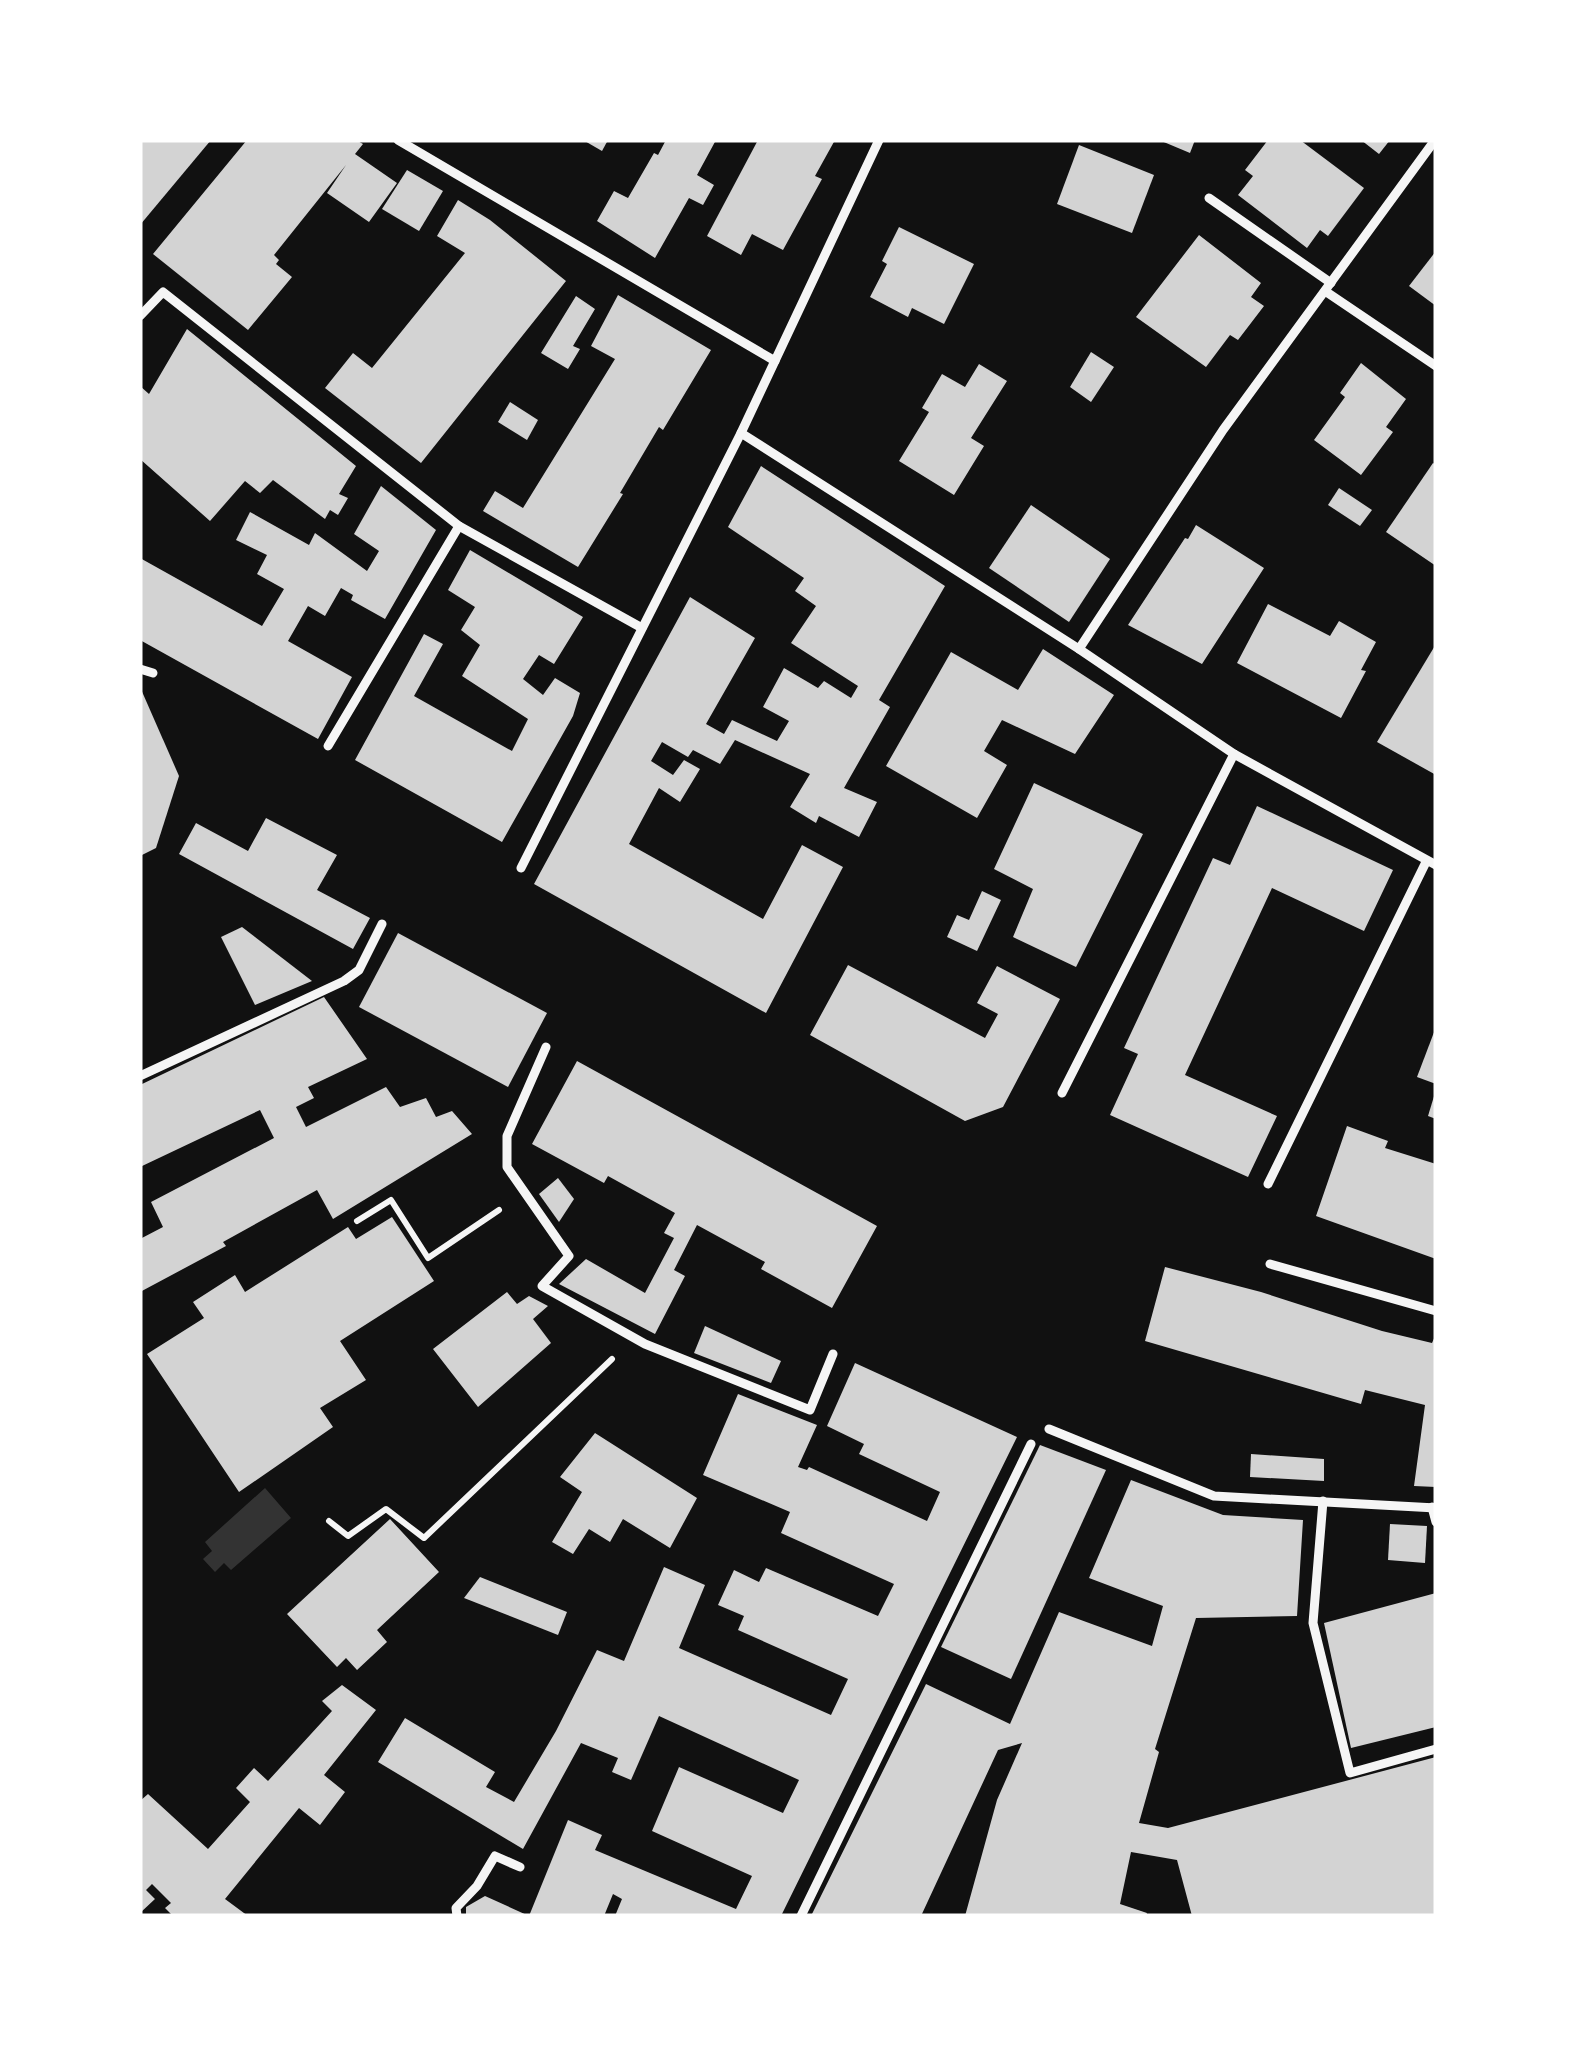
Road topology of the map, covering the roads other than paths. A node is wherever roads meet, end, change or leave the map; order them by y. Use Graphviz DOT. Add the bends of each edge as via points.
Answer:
graph roads {
  1 [pos="398,140"];
  2 [pos="879,140"];
  3 [pos="1435,140"];
  4 [pos="1209,198"];
  5 [pos="1328,287"];
  6 [pos="140,316"];
  7 [pos="774,361"];
  8 [pos="1436,366"];
  9 [pos="741,432"];
  10 [pos="459,526"];
  11 [pos="642,628"];
  12 [pos="1079,649"];
  13 [pos="140,669"];
  14 [pos="153,674"];
  15 [pos="328,746"];
  16 [pos="1234,754"];
  17 [pos="1431,864"];
  18 [pos="521,868"];
  19 [pos="382,924"];
  20 [pos="546,1047"];
  21 [pos="140,1076"];
  22 [pos="1062,1093"];
  23 [pos="1268,1184"];
  24 [pos="1270,1264"];
  25 [pos="1436,1311"];
  26 [pos="833,1354"];
  27 [pos="1048,1429"];
  28 [pos="1030,1444"];
  29 [pos="1322,1501"];
  30 [pos="1434,1508"];
  31 [pos="1436,1522"];
  32 [pos="1436,1749"];
  33 [pos="520,1867"];
  34 [pos="457,1916"];
  35 [pos="801,1916"];
  1 -- 7 [label="street"];
  2 -- 7 [label="street"];
  3 -- 5 [label="street"];
  4 -- 5 [label="street"];
  5 -- 8 [label="street"];
  5 -- 12 [label="street" via="1223,430"];
  6 -- 10 [label="street" via="163,292"];
  7 -- 9 [label="street"];
  9 -- 11 [label="street"];
  9 -- 12 [label="street"];
  10 -- 11 [label="street"];
  10 -- 15 [label="street"];
  11 -- 18 [label="street"];
  12 -- 16 [label="street"];
  13 -- 14 [label="street"];
  16 -- 17 [label="street"];
  16 -- 22 [label="street"];
  17 -- 23 [label="street"];
  19 -- 21 [label="street" via="359,970 344,981"];
  20 -- 26 [label="street" via="506,1136 507,1167 569,1256 542,1286 634,1338 810,1410"];
  24 -- 25 [label="street"];
  27 -- 29 [label="street" via="1214,1496"];
  28 -- 35 [label="street"];
  29 -- 30 [label="street"];
  29 -- 32 [label="street" via="1313,1623 1350,1773"];
  30 -- 31 [label="street"];
  33 -- 34 [label="street" via="495,1856 456,1908"];
}
